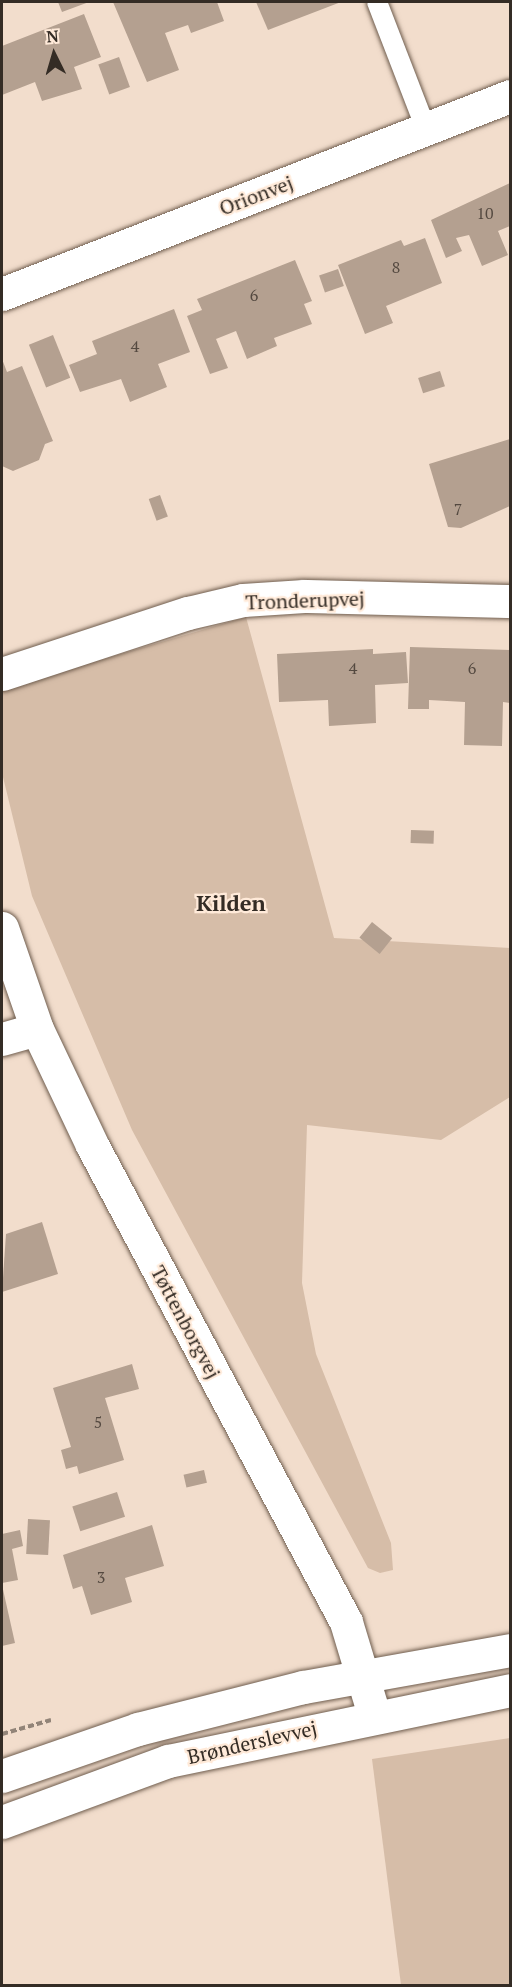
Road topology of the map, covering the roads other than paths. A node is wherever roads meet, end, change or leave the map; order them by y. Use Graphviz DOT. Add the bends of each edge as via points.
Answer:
graph roads {
  1 [pos="377,2"];
  2 [pos="510,96"];
  3 [pos="426,129"];
  4 [pos="2,294"];
  5 [pos="510,601"];
  6 [pos="2,674"];
  7 [pos="2,928"];
  8 [pos="36,1029"];
  9 [pos="2,1039"];
  10 [pos="510,1650"];
  11 [pos="364,1676"];
  12 [pos="510,1690"];
  13 [pos="374,1714"];
  14 [pos="2,1776"];
  15 [pos="2,1822"];
  1 -- 3 [label="lane"];
  2 -- 3 [label="street, Orionvej"];
  3 -- 4 [label="street, Orionvej"];
  5 -- 6 [label="street, Tronderupvej" via="304,596 243,600 188,613"];
  7 -- 8 [label="street, Tøttenborgvej"];
  8 -- 9 [label="street"];
  8 -- 11 [label="street, Tøttenborgvej" via="92,1145 346,1622"];
  10 -- 11 [label="street, Brønderslevvej"];
  11 -- 13 [label="street, Tøttenborgvej"];
  11 -- 14 [label="street, Brønderslevvej" via="138,1729"];
  12 -- 13 [label="street, Brønderslevvej"];
  13 -- 15 [label="street, Brønderslevvej" via="168,1761"];
}
